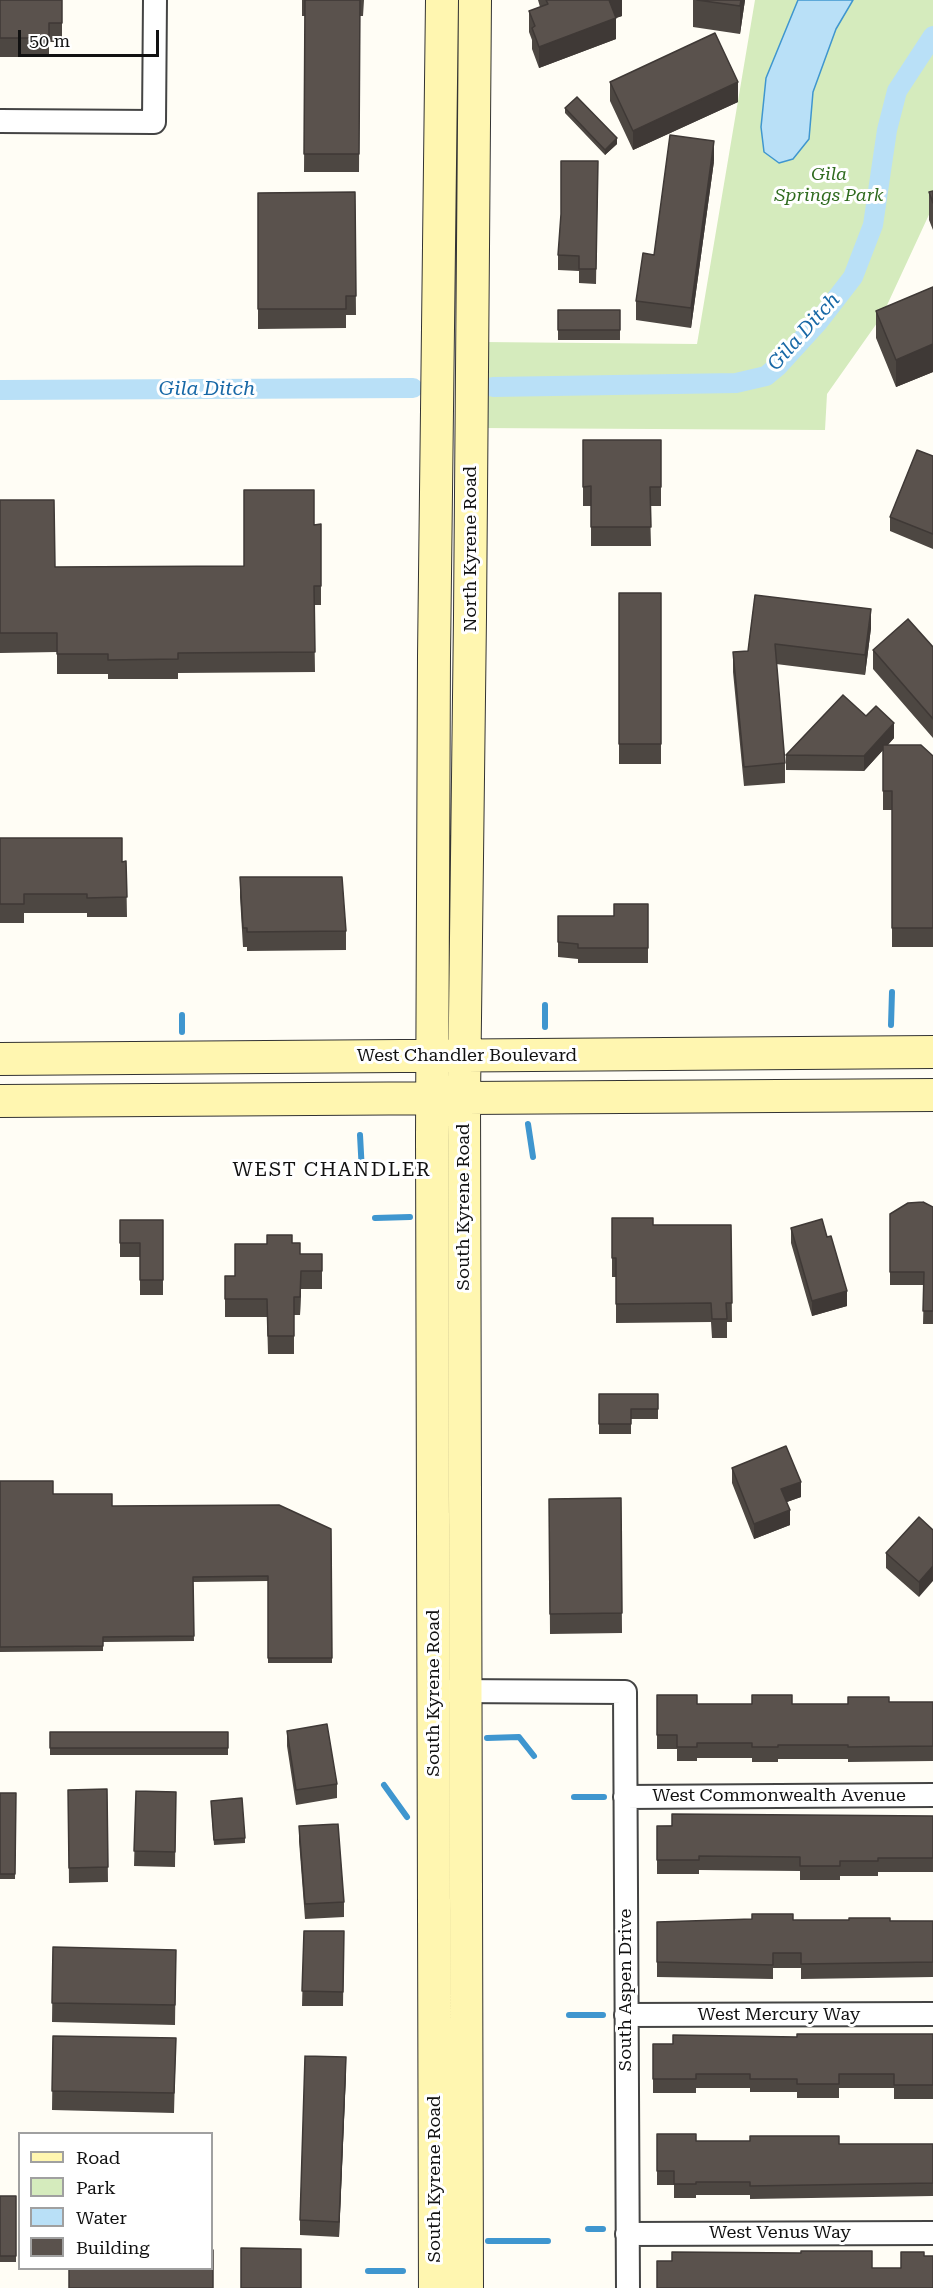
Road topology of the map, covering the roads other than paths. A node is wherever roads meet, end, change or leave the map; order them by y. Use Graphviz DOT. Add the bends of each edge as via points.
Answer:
graph roads {
  1 [pos="155,0"];
  2 [pos="442,0"];
  3 [pos="474,0"];
  4 [pos="0,121"];
  5 [pos="933,1052"];
  6 [pos="432,1056"];
  7 [pos="465,1056"];
  8 [pos="0,1059"];
  9 [pos="933,1095"];
  10 [pos="432,1098"];
  11 [pos="464,1098"];
  12 [pos="0,1101"];
  13 [pos="465,1408"];
  14 [pos="433,1471"];
  15 [pos="434,1691"];
  16 [pos="466,1691"];
  17 [pos="933,1795"];
  18 [pos="625,1797"];
  19 [pos="933,2014"];
  20 [pos="626,2015"];
  21 [pos="933,2233"];
  22 [pos="627,2234"];
  23 [pos="435,2288"];
  24 [pos="466,2288"];
  25 [pos="628,2288"];
  1 -- 4 [label="street" via="154,122"];
  2 -- 6 [label="main road, North Kyrene Road"];
  3 -- 7 [label="main road, North Kyrene Road"];
  5 -- 7 [label="main road, West Chandler Boulevard"];
  6 -- 7 [label="main road, West Chandler Boulevard"];
  6 -- 8 [label="main road, West Chandler Boulevard"];
  6 -- 10 [label="main road, North Kyrene Road"];
  7 -- 11 [label="main road, North Kyrene Road"];
  9 -- 11 [label="main road"];
  10 -- 11 [label="main road"];
  10 -- 12 [label="main road"];
  10 -- 14 [label="main road, South Kyrene Road"];
  11 -- 13 [label="main road, South Kyrene Road"];
  13 -- 14 [label="main road" via="452,1449"];
  13 -- 16 [label="main road, South Kyrene Road"];
  14 -- 15 [label="main road, South Kyrene Road"];
  15 -- 16 [label="street"];
  15 -- 23 [label="main road, South Kyrene Road"];
  16 -- 18 [label="street, South Aspen Drive" via="625,1692"];
  16 -- 24 [label="main road, South Kyrene Road"];
  17 -- 18 [label="street, West Commonwealth Avenue"];
  18 -- 20 [label="street, South Aspen Drive"];
  19 -- 20 [label="street, West Mercury Way"];
  20 -- 22 [label="street, South Aspen Drive"];
  21 -- 22 [label="street, West Venus Way"];
  22 -- 25 [label="street, South Aspen Drive"];
}
